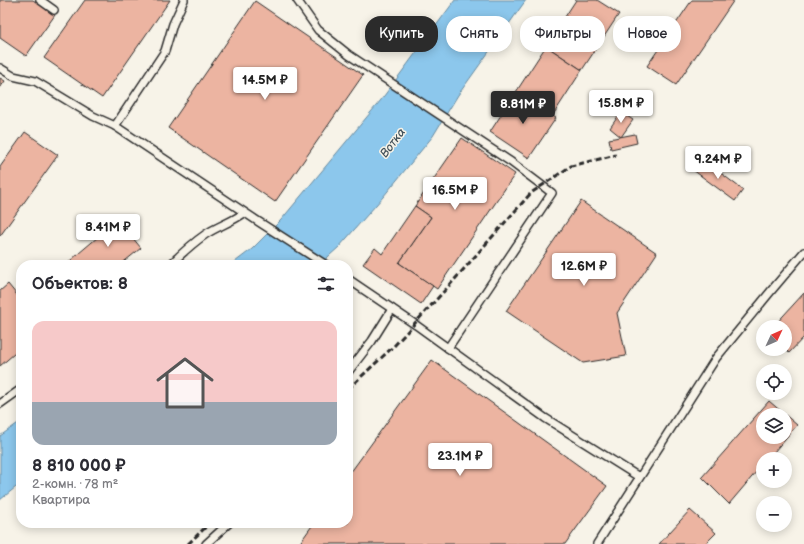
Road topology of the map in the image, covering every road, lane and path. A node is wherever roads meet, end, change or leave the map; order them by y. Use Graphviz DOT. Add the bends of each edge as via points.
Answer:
graph roads {
  1 [pos="40,0"];
  2 [pos="184,0"];
  3 [pos="296,0"];
  4 [pos="54,10"];
  5 [pos="0,68"];
  6 [pos="115,126"];
  7 [pos="244,213"];
  8 [pos="804,252"];
  9 [pos="175,260"];
  10 [pos="318,260"];
  11 [pos="353,282"];
  12 [pos="392,309"];
  13 [pos="448,348"];
  14 [pos="353,366"];
  15 [pos="16,393"];
  16 [pos="0,404"];
  17 [pos="639,477"];
  18 [pos="224,528"];
  19 [pos="206,544"];
  20 [pos="597,544"];
  1 -- 4 [label="lane"];
  2 -- 6 [label="lane" via="173,24 166,51"];
  3 -- 13 [label="lane" via="318,30 349,55 511,162 552,193"];
  5 -- 6 [label="lane" via="13,76 35,81 93,116"];
  6 -- 7 [label="lane"];
  7 -- 9 [label="lane" via="206,234"];
  7 -- 10 [label="lane"];
  8 -- 17 [label="lane" via="716,358"];
  11 -- 12 [label="lane"];
  12 -- 13 [label="lane"];
  12 -- 14 [label="lane"];
  13 -- 17 [label="lane" via="545,418"];
  15 -- 16 [label="lane"];
  17 -- 20 [label="lane"];
  18 -- 19 [label="lane"];
}
